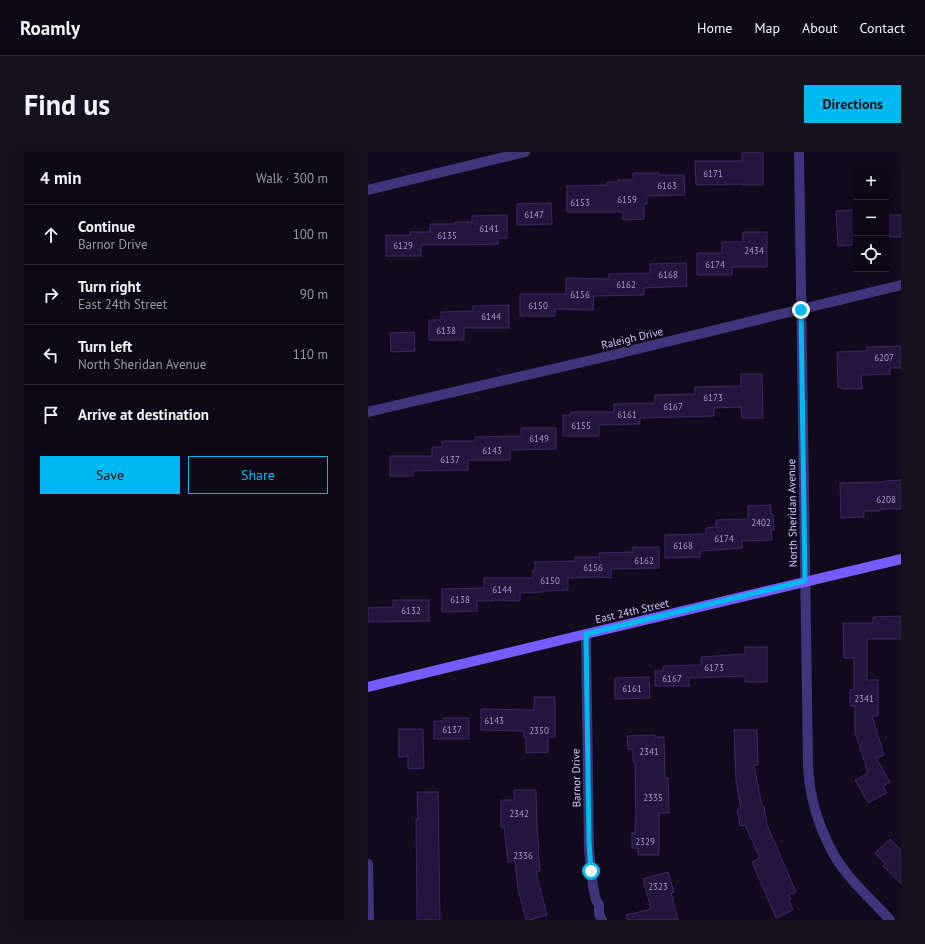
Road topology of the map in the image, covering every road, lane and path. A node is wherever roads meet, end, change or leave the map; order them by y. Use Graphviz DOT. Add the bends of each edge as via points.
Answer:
graph roads {
  1 [pos="526,152"];
  2 [pos="798,152"];
  3 [pos="368,190"];
  4 [pos="901,285"];
  5 [pos="801,310"];
  6 [pos="368,412"];
  7 [pos="901,559"];
  8 [pos="805,581"];
  9 [pos="586,634"];
  10 [pos="368,687"];
  11 [pos="368,864"];
  12 [pos="369,920"];
  13 [pos="602,920"];
  14 [pos="890,920"];
  1 -- 3 [label="street"];
  2 -- 5 [label="street, North Sheridan Avenue"];
  4 -- 5 [label="street, Raleigh Drive"];
  5 -- 6 [label="street, Raleigh Drive"];
  5 -- 8 [label="street, North Sheridan Avenue"];
  7 -- 8 [label="street, East 24th Street"];
  8 -- 9 [label="street, East 24th Street"];
  8 -- 14 [label="street, North Sheridan Avenue" via="808,764 815,811 826,841 838,861"];
  9 -- 10 [label="street, East 24th Street"];
  9 -- 13 [label="street, Barnor Drive" via="589,850 593,886 599,905 598,914"];
  11 -- 12 [label="street"];
}
